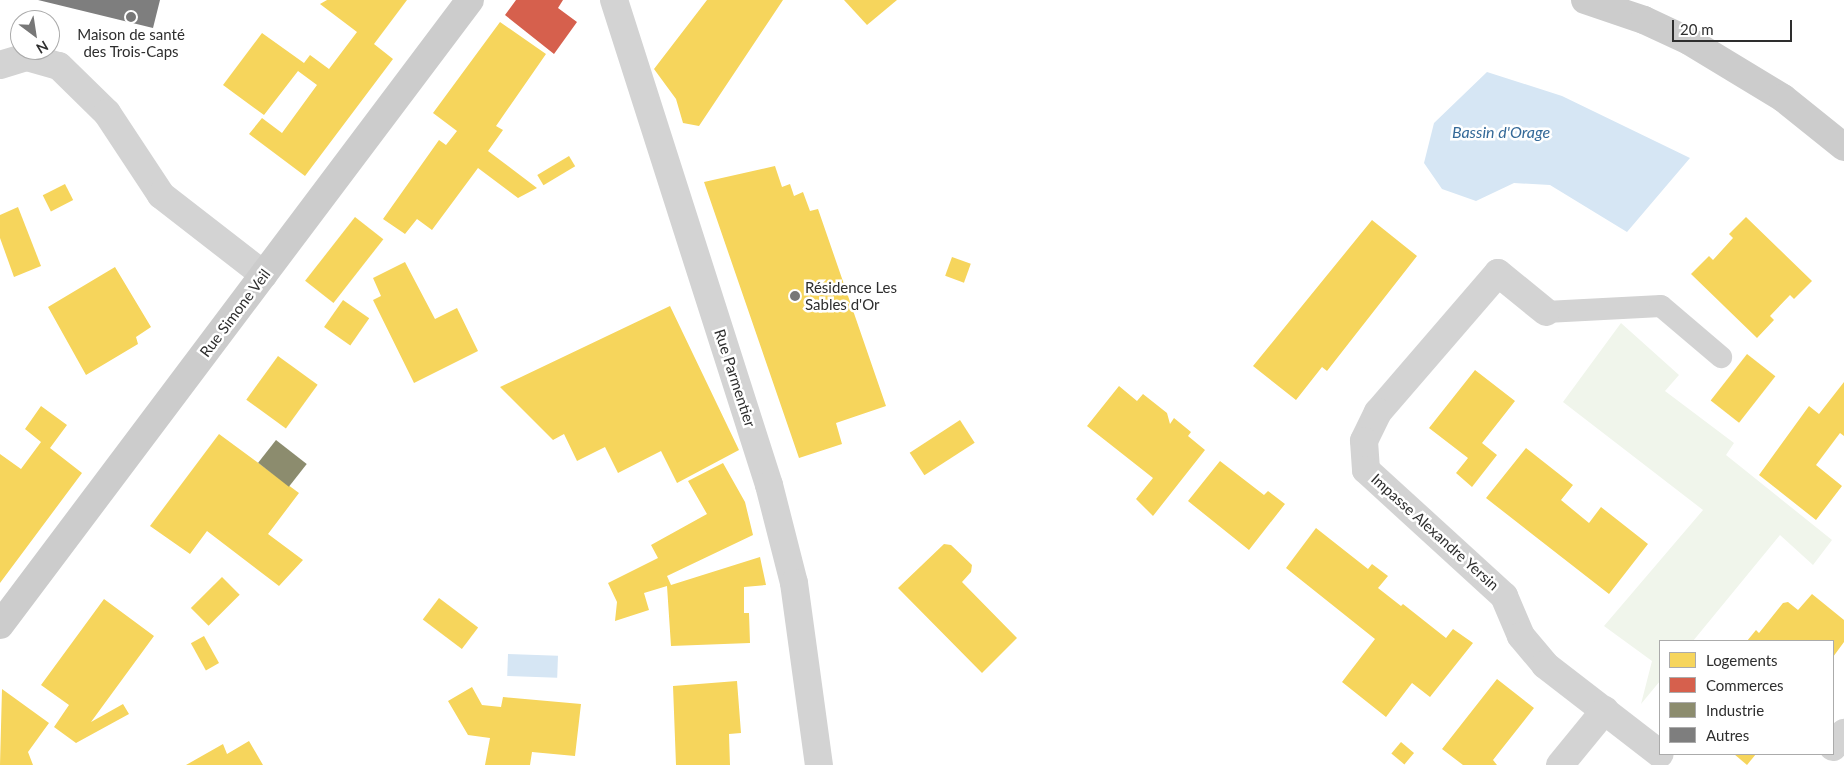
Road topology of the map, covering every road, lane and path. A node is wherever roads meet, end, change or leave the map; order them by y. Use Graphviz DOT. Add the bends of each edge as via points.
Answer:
graph roads {
  1 [pos="470,0"];
  2 [pos="614,0"];
  3 [pos="1585,0"];
  4 [pos="0,65"];
  5 [pos="1844,147"];
  6 [pos="264,275"];
  7 [pos="1546,312"];
  8 [pos="1721,357"];
  9 [pos="0,625"];
  10 [pos="1605,710"];
  11 [pos="1844,733"];
  12 [pos="1834,746"];
  13 [pos="1659,753"];
  14 [pos="1661,755"];
  15 [pos="1826,755"];
  16 [pos="819,765"];
  17 [pos="1560,765"];
  18 [pos="1675,765"];
  19 [pos="1818,765"];
  1 -- 6 [label="main road, Rue Simone Veil"];
  2 -- 16 [label="street, Rue Parmentier" via="771,494 794,583"];
  3 -- 5 [label="main road" via="1644,20 1697,46 1783,98"];
  4 -- 6 [label="street" via="27,57 59,66 107,113 161,195"];
  6 -- 9 [label="main road, Rue Simone Veil"];
  7 -- 8 [label="lane" via="1661,306"];
  7 -- 10 [label="street, Impasse Alexandre Yersin" via="1498,273 1378,412 1364,441 1366,470 1504,596 1521,636 1545,665"];
  10 -- 13 [label="street, Impasse Alexandre Yersin"];
  10 -- 17 [label="street"];
  11 -- 12 [label="street"];
  14 -- 18 [label="street, Impasse Alexandre Yersin"];
  15 -- 19 [label="street"];
}
